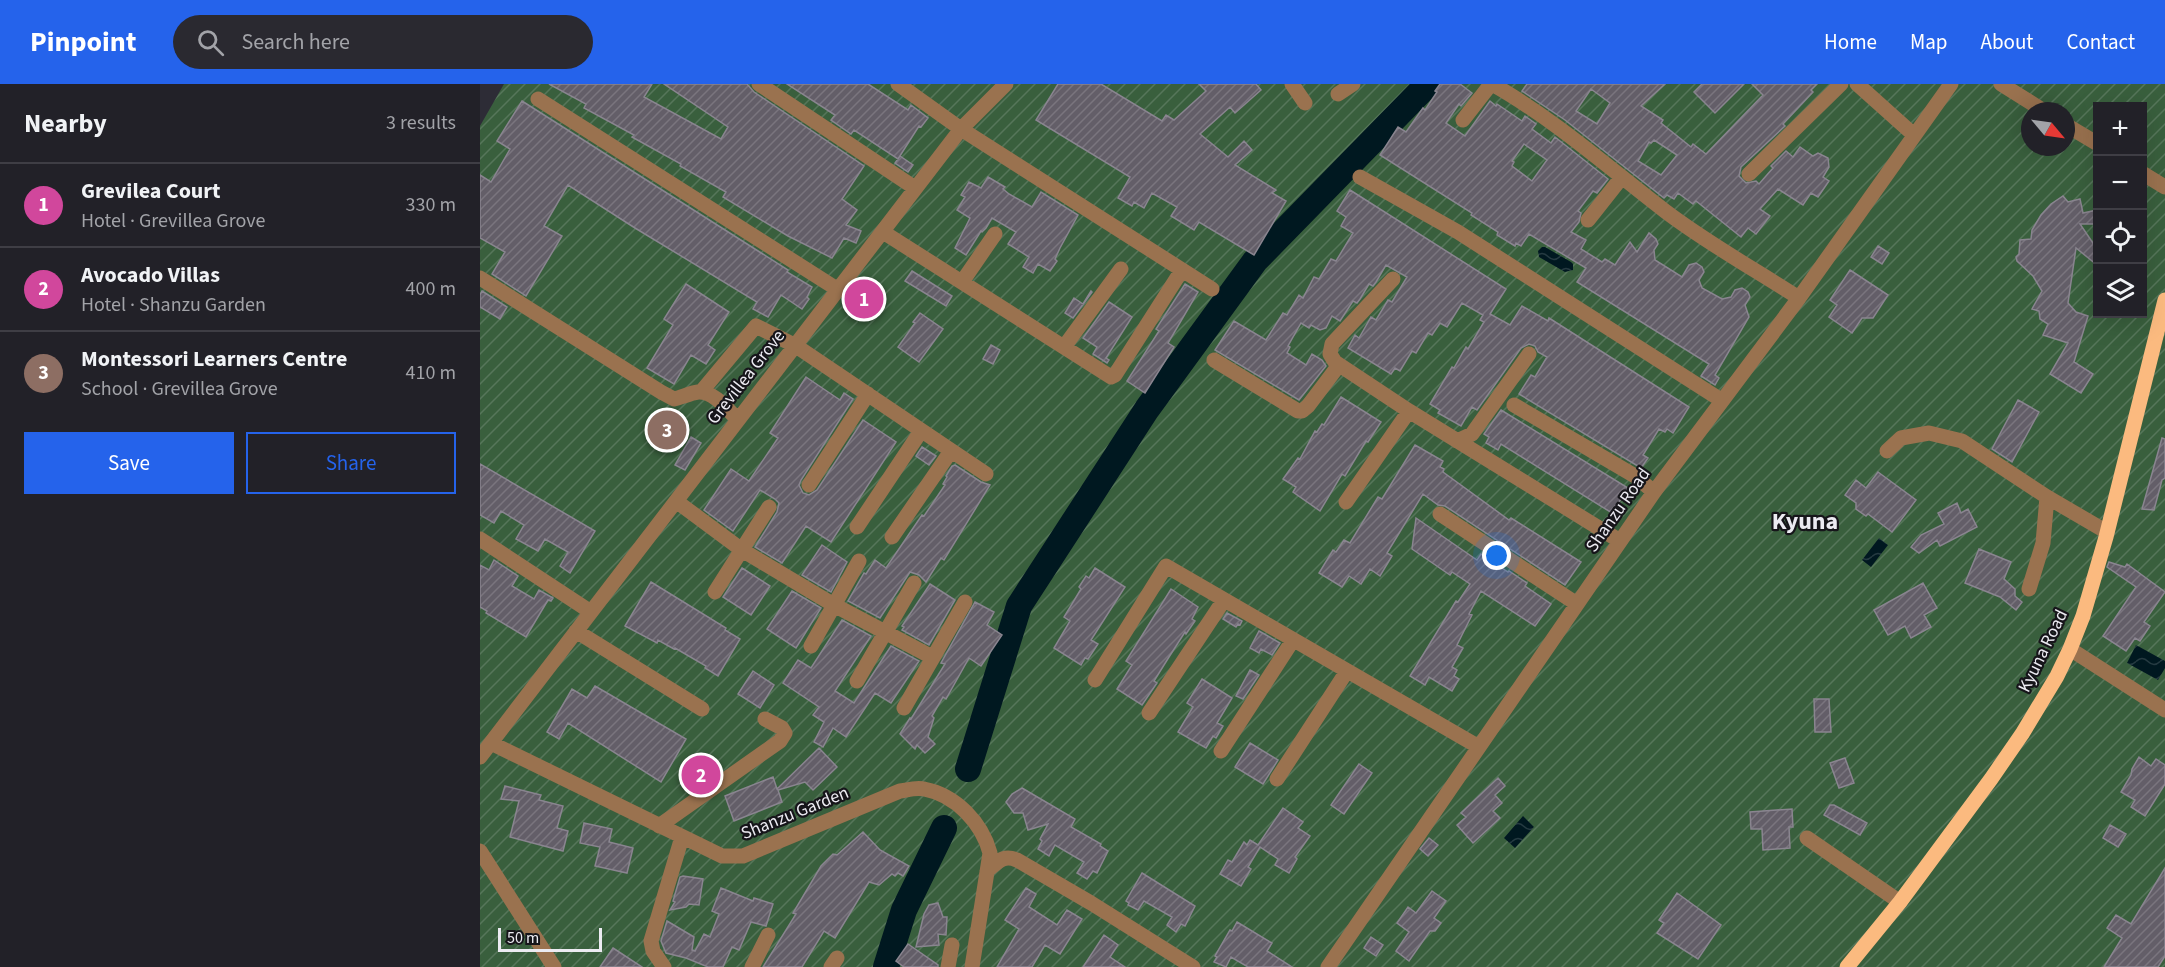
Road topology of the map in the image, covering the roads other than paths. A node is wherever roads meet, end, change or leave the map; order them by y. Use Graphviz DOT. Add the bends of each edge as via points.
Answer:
graph roads {
  1 [pos="759,84"];
  2 [pos="898,84"];
  3 [pos="1006,84"];
  4 [pos="1292,84"];
  5 [pos="1353,84"];
  6 [pos="1491,84"];
  7 [pos="1841,84"];
  8 [pos="1857,84"];
  9 [pos="1951,84"];
  10 [pos="2001,84"];
  11 [pos="1338,94"];
  12 [pos="538,99"];
  13 [pos="2030,102"];
  14 [pos="1305,103"];
  15 [pos="1463,120"];
  16 [pos="961,129"];
  17 [pos="2075,131"];
  18 [pos="1914,135"];
  19 [pos="2093,142"];
  20 [pos="1749,174"];
  21 [pos="2147,176"];
  22 [pos="1360,177"];
  23 [pos="1622,177"];
  24 [pos="2165,187"];
  25 [pos="915,188"];
  26 [pos="1588,220"];
  27 [pos="883,232"];
  28 [pos="994,234"];
  29 [pos="1121,269"];
  30 [pos="1182,270"];
  31 [pos="480,278"];
  32 [pos="1393,279"];
  33 [pos="962,282"];
  34 [pos="837,289"];
  35 [pos="1212,289"];
  36 [pos="1799,298"];
  37 [pos="2165,300"];
  38 [pos="796,346"];
  39 [pos="1064,347"];
  40 [pos="1529,354"];
  41 [pos="1214,360"];
  42 [pos="1339,365"];
  43 [pos="700,392"];
  44 [pos="868,394"];
  45 [pos="1721,400"];
  46 [pos="1514,405"];
  47 [pos="1409,411"];
  48 [pos="738,420"];
  49 [pos="921,431"];
  50 [pos="1457,441"];
  51 [pos="951,450"];
  52 [pos="1887,451"];
  53 [pos="986,474"];
  54 [pos="809,485"];
  55 [pos="1654,492"];
  56 [pos="2047,497"];
  57 [pos="676,501"];
  58 [pos="1346,502"];
  59 [pos="769,507"];
  60 [pos="1440,514"];
  61 [pos="857,527"];
  62 [pos="2107,532"];
  63 [pos="892,537"];
  64 [pos="480,538"];
  65 [pos="1620,541"];
  66 [pos="742,550"];
  67 [pos="860,561"];
  68 [pos="914,583"];
  69 [pos="2029,589"];
  70 [pos="715,592"];
  71 [pos="1224,600"];
  72 [pos="964,602"];
  73 [pos="1577,604"];
  74 [pos="834,605"];
  75 [pos="591,612"];
  76 [pos="576,632"];
  77 [pos="885,633"];
  78 [pos="1293,640"];
  79 [pos="811,646"];
  80 [pos="2070,649"];
  81 [pos="932,657"];
  82 [pos="1347,671"];
  83 [pos="1095,680"];
  84 [pos="857,681"];
  85 [pos="904,708"];
  86 [pos="702,709"];
  87 [pos="2165,710"];
  88 [pos="1149,713"];
  89 [pos="765,718"];
  90 [pos="491,742"];
  91 [pos="1479,747"];
  92 [pos="1221,751"];
  93 [pos="480,757"];
  94 [pos="1277,779"];
  95 [pos="659,826"];
  96 [pos="682,837"];
  97 [pos="1808,838"];
  98 [pos="480,851"];
  99 [pos="987,871"];
  100 [pos="1900,902"];
  101 [pos="768,934"];
  102 [pos="952,945"];
  103 [pos="554,967"];
  104 [pos="664,967"];
  105 [pos="752,967"];
  106 [pos="948,967"];
  107 [pos="972,967"];
  108 [pos="1193,967"];
  109 [pos="1328,967"];
  110 [pos="1847,967"];
  1 -- 25 [label="street"];
  2 -- 16 [label="street"];
  3 -- 16 [label="street, Grevillea Grove"];
  4 -- 14 [label="street"];
  5 -- 11 [label="street"];
  6 -- 15 [label="street"];
  6 -- 23 [label="street"];
  7 -- 20 [label="street"];
  8 -- 18 [label="street"];
  9 -- 18 [label="street, Shanzu Road"];
  10 -- 13 [label="street"];
  12 -- 34 [label="street"];
  16 -- 25 [label="street, Grevillea Grove"];
  16 -- 30 [label="street"];
  17 -- 19 [label="street"];
  18 -- 36 [label="street, Shanzu Road"];
  21 -- 24 [label="street"];
  22 -- 45 [label="street" via="1458,231"];
  23 -- 26 [label="street"];
  23 -- 36 [label="street" via="1683,224"];
  25 -- 27 [label="street, Grevillea Grove"];
  27 -- 33 [label="street"];
  27 -- 34 [label="street, Grevillea Grove"];
  28 -- 33 [label="street"];
  29 -- 39 [label="street"];
  30 -- 35 [label="street"];
  30 -- 39 [label="street" via="1113,376"];
  31 -- 43 [label="street" via="674,399"];
  32 -- 42 [label="street" via="1332,344 1330,354"];
  33 -- 39 [label="street"];
  34 -- 38 [label="street, Grevillea Grove"];
  36 -- 45 [label="street, Shanzu Road"];
  37 -- 62 [label="main road, Kyuna Road"];
  38 -- 43 [label="street" via="756,326"];
  38 -- 44 [label="street"];
  38 -- 48 [label="street, Grevillea Grove"];
  40 -- 50 [label="street" via="1472,434"];
  41 -- 42 [label="street" via="1298,411 1308,406"];
  42 -- 47 [label="street"];
  43 -- 48 [label="street" via="721,403"];
  44 -- 49 [label="street"];
  44 -- 54 [label="street"];
  45 -- 55 [label="street, Shanzu Road"];
  46 -- 55 [label="street" via="1635,476"];
  47 -- 50 [label="street"];
  47 -- 58 [label="street"];
  48 -- 57 [label="street, Grevillea Grove"];
  49 -- 51 [label="street"];
  49 -- 61 [label="street"];
  50 -- 65 [label="street"];
  51 -- 53 [label="street"];
  51 -- 63 [label="street"];
  52 -- 56 [label="street" via="1901,438 1929,433 1962,441"];
  55 -- 65 [label="street, Shanzu Road"];
  56 -- 62 [label="street"];
  56 -- 69 [label="street" via="2043,543"];
  57 -- 66 [label="street"];
  57 -- 75 [label="street, Grevillea Grove"];
  59 -- 66 [label="street"];
  60 -- 73 [label="street"];
  62 -- 80 [label="main road, Kyuna Road"];
  64 -- 75 [label="street"];
  65 -- 73 [label="street, Shanzu Road"];
  66 -- 70 [label="street"];
  66 -- 74 [label="street"];
  67 -- 74 [label="street"];
  68 -- 77 [label="street"];
  71 -- 78 [label="street"];
  71 -- 83 [label="street" via="1166,566"];
  71 -- 88 [label="street"];
  72 -- 81 [label="street"];
  73 -- 91 [label="street, Shanzu Road"];
  74 -- 77 [label="street"];
  74 -- 79 [label="street"];
  75 -- 76 [label="street, Grevillea Grove"];
  76 -- 86 [label="street"];
  76 -- 90 [label="street, Grevillea Grove"];
  77 -- 81 [label="street"];
  77 -- 84 [label="street"];
  78 -- 82 [label="street"];
  78 -- 92 [label="street"];
  80 -- 87 [label="street"];
  80 -- 100 [label="main road, Kyuna Road" via="2022,734"];
  81 -- 85 [label="street"];
  82 -- 91 [label="street"];
  82 -- 94 [label="street"];
  89 -- 95 [label="street" via="782,728 785,734 780,741"];
  90 -- 93 [label="street, Grevillea Grove"];
  90 -- 95 [label="street, Shanzu Garden"];
  91 -- 109 [label="street, Shanzu Road"];
  95 -- 96 [label="street, Shanzu Garden"];
  96 -- 99 [label="street, Shanzu Garden" via="723,856 742,856 900,790 922,788 957,804 977,823 990,853"];
  96 -- 104 [label="street" via="651,942"];
  97 -- 100 [label="street"];
  98 -- 103 [label="street"];
  99 -- 107 [label="street, Shanzu Garden"];
  99 -- 108 [label="street" via="1001,859 1017,860"];
  100 -- 110 [label="main road, Kyuna Road"];
  101 -- 105 [label="street"];
  102 -- 106 [label="street"];
}
